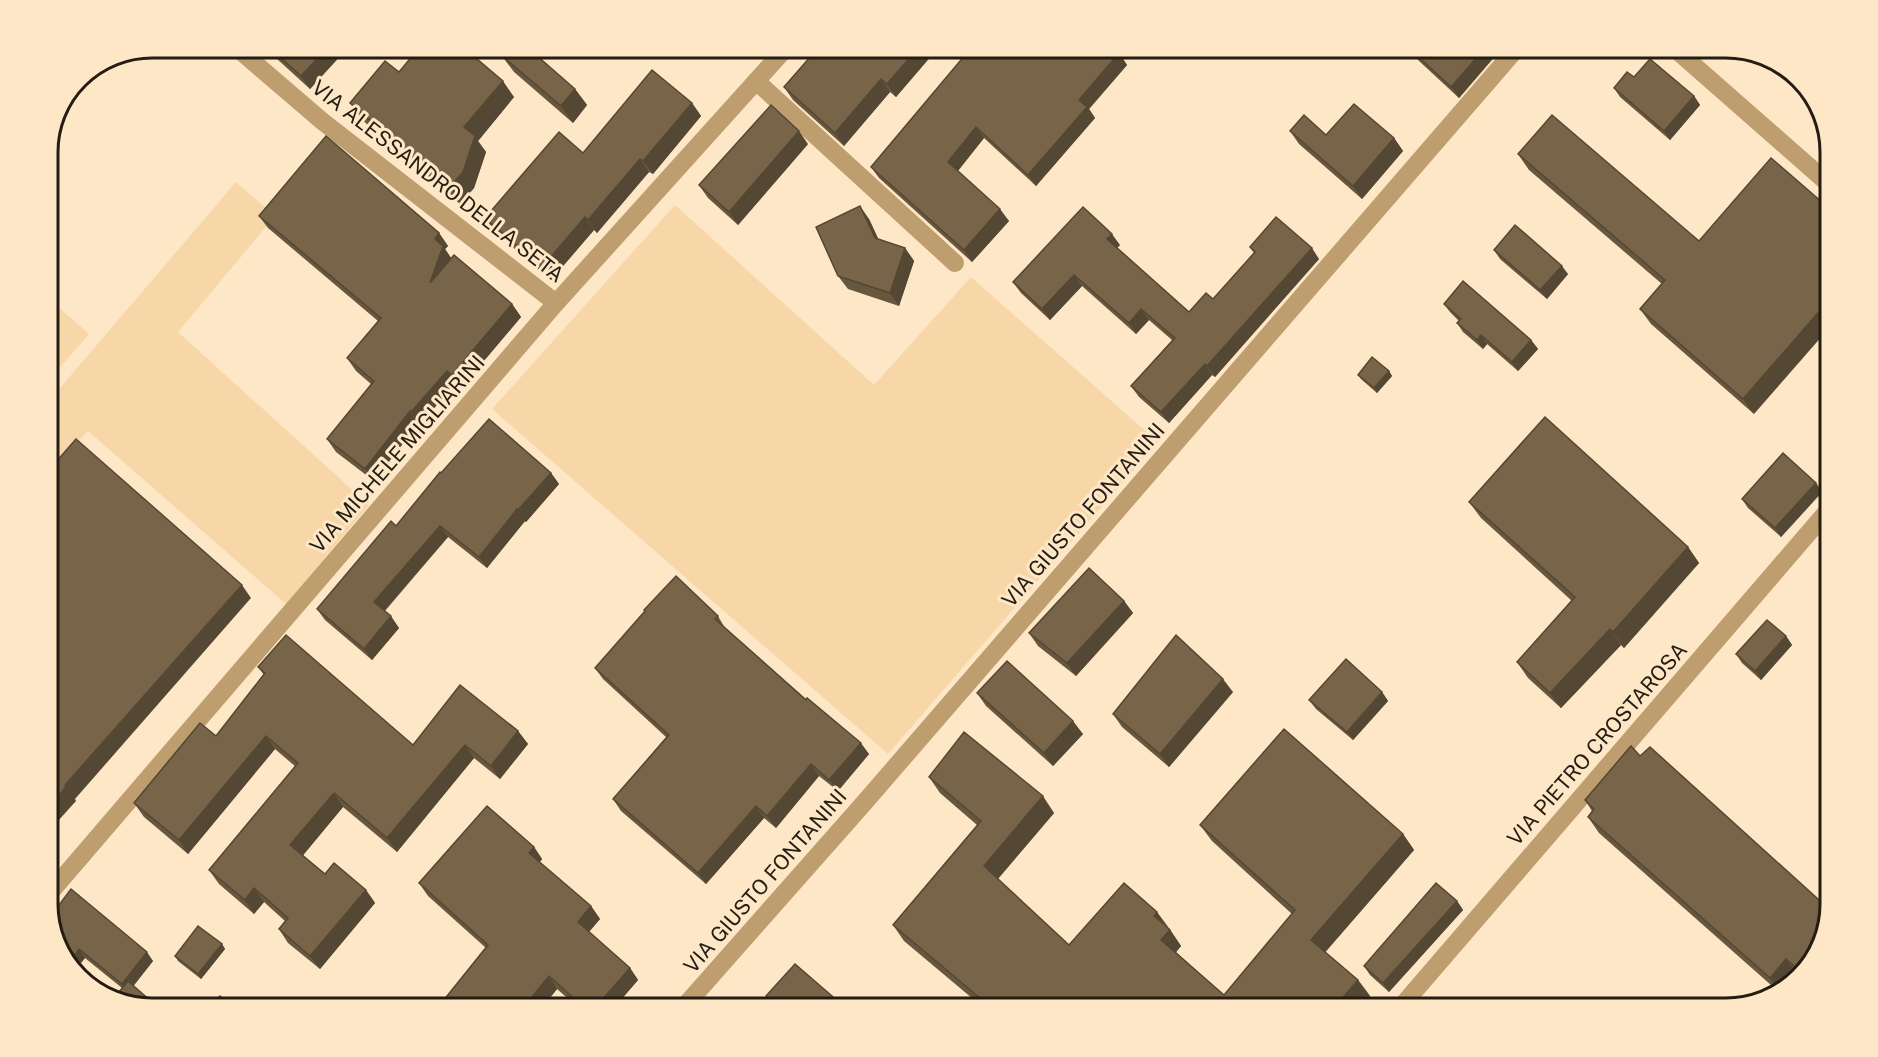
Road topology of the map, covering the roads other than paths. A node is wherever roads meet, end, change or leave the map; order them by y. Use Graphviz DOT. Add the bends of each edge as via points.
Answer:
graph roads {
  1 [pos="249,58"];
  2 [pos="777,58"];
  3 [pos="1507,58"];
  4 [pos="1685,58"];
  5 [pos="756,81"];
  6 [pos="1819,174"];
  7 [pos="955,263"];
  8 [pos="556,303"];
  9 [pos="1819,520"];
  10 [pos="59,882"];
  11 [pos="692,998"];
  12 [pos="1408,998"];
  1 -- 8 [label="street, VIA ALESSANDRO DELLA SETA" via="322,121"];
  2 -- 5 [label="street, VIA MICHELE MIGLIARINI"];
  3 -- 11 [label="street, VIA GIUSTO FONTANINI"];
  4 -- 6 [label="street"];
  5 -- 7 [label="street"];
  5 -- 8 [label="street, VIA MICHELE MIGLIARINI"];
  8 -- 10 [label="street, VIA MICHELE MIGLIARINI"];
  9 -- 12 [label="street, VIA PIETRO CROSTAROSA"];
}
